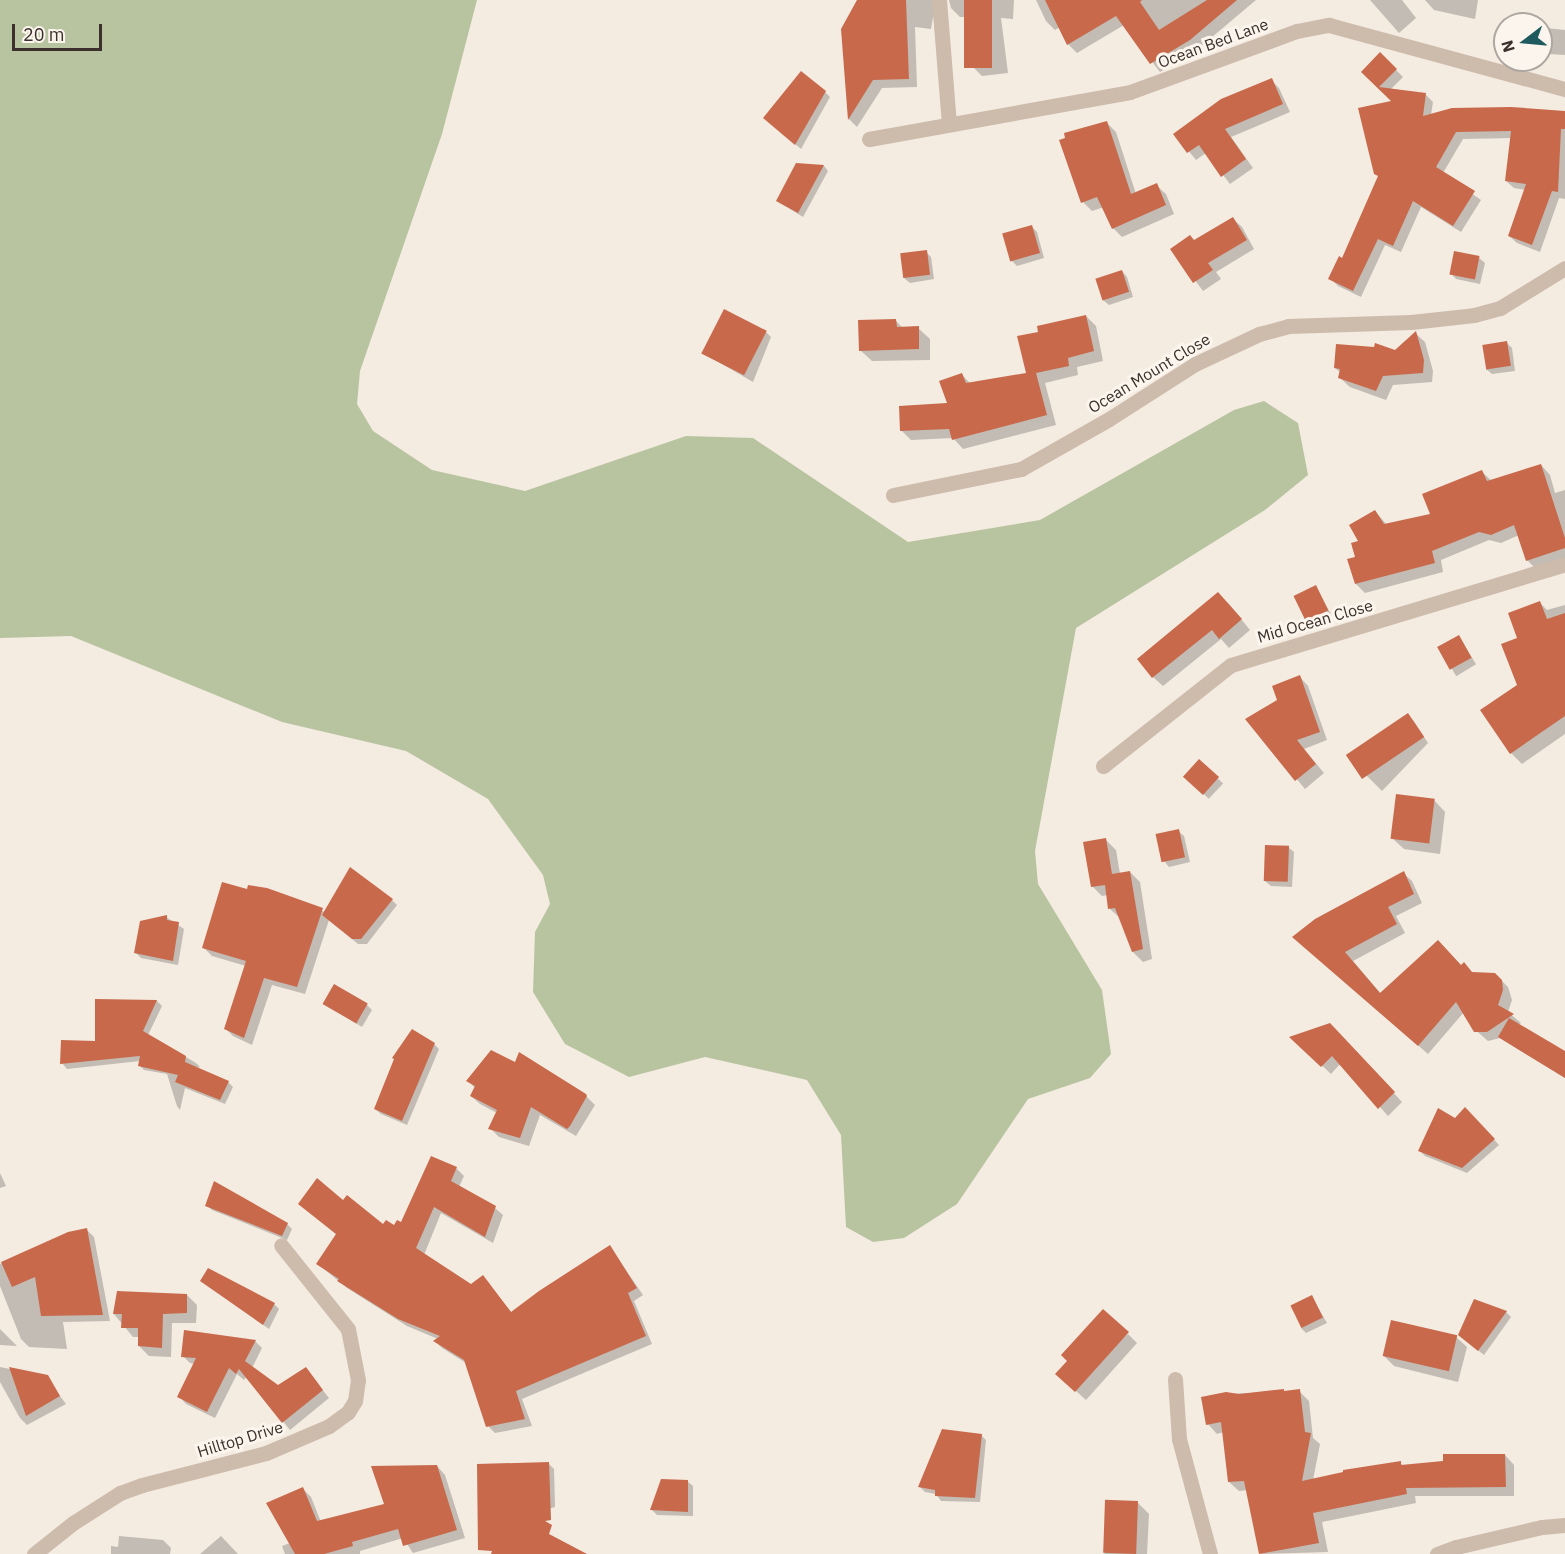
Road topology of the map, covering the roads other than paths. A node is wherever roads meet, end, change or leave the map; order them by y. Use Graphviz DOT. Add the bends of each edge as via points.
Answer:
graph roads {
  1 [pos="939,0"];
  2 [pos="1565,89"];
  3 [pos="949,123"];
  4 [pos="869,139"];
  5 [pos="1565,268"];
  6 [pos="893,495"];
  7 [pos="1565,564"];
  8 [pos="1103,766"];
  9 [pos="281,1245"];
  10 [pos="1174,1379"];
  11 [pos="1565,1525"];
  12 [pos="34,1554"];
  13 [pos="1210,1554"];
  14 [pos="1437,1554"];
  1 -- 3 [label="street"];
  2 -- 3 [label="street, Ocean Bed Lane" via="1329,25 1297,31 1130,92"];
  3 -- 4 [label="street, Ocean Bed Lane"];
  5 -- 6 [label="street, Ocean Mount Close" via="1500,308 1474,315 1411,322 1288,326 1259,334 1196,364 1021,469"];
  7 -- 8 [label="street, Mid Ocean Close" via="1231,665"];
  9 -- 12 [label="street, Hilltop Drive" via="348,1329 358,1380 355,1401 348,1412 329,1426 266,1453 120,1493 73,1522"];
  10 -- 13 [label="street" via="1179,1439"];
  11 -- 14 [label="street" via="1542,1527"];
}
